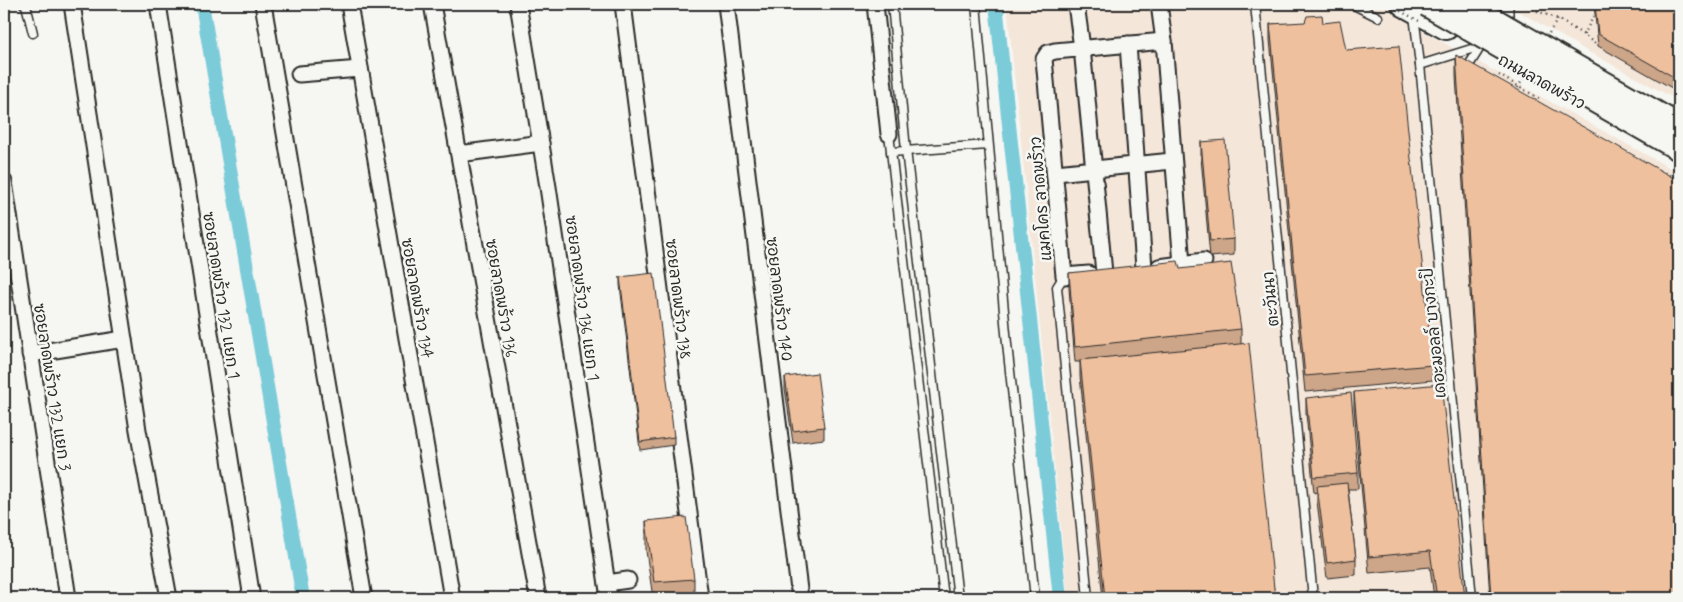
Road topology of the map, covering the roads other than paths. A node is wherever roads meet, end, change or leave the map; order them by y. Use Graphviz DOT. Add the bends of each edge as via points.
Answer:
graph roads {
  1 [pos="24,4"];
  2 [pos="72,4"];
  3 [pos="158,4"];
  4 [pos="263,4"];
  5 [pos="349,4"];
  6 [pos="432,4"];
  7 [pos="518,4"];
  8 [pos="623,4"];
  9 [pos="726,4"];
  10 [pos="875,4"];
  11 [pos="892,4"];
  12 [pos="976,4"];
  13 [pos="1076,4"];
  14 [pos="1159,4"];
  15 [pos="1255,4"];
  16 [pos="1352,4"];
  17 [pos="1465,4"];
  18 [pos="1415,5"];
  19 [pos="1493,7"];
  20 [pos="1378,16"];
  21 [pos="32,33"];
  22 [pos="1164,41"];
  23 [pos="1128,44"];
  24 [pos="1082,48"];
  25 [pos="1483,48"];
  26 [pos="1420,65"];
  27 [pos="360,69"];
  28 [pos="299,74"];
  29 [pos="1474,78"];
  30 [pos="1679,115"];
  31 [pos="1679,127"];
  32 [pos="889,134"];
  33 [pos="541,143"];
  34 [pos="988,144"];
  35 [pos="1679,148"];
  36 [pos="906,150"];
  37 [pos="891,152"];
  38 [pos="459,154"];
  39 [pos="1172,161"];
  40 [pos="1136,165"];
  41 [pos="1676,167"];
  42 [pos="1094,169"];
  43 [pos="1056,173"];
  44 [pos="4,182"];
  45 [pos="1204,261"];
  46 [pos="1182,264"];
  47 [pos="1144,268"];
  48 [pos="1104,273"];
  49 [pos="1064,276"];
  50 [pos="124,339"];
  51 [pos="30,354"];
  52 [pos="628,580"];
  53 [pos="607,583"];
  54 [pos="249,595"];
  55 [pos="1312,595"];
  56 [pos="68,598"];
  57 [pos="169,598"];
  58 [pos="364,598"];
  59 [pos="452,598"];
  60 [pos="538,598"];
  61 [pos="609,598"];
  62 [pos="700,598"];
  63 [pos="800,598"];
  64 [pos="944,598"];
  65 [pos="958,598"];
  66 [pos="1035,598"];
  67 [pos="1088,598"];
  68 [pos="1472,598"];
  1 -- 21 [label="lane"];
  2 -- 50 [label="street"];
  3 -- 54 [label="street, ซอยลาดพร้าว 132 แยก 1"];
  4 -- 58 [label="street"];
  5 -- 27 [label="street, ซอยลาดพร้าว 134"];
  6 -- 38 [label="street, ซอยลาดพร้าว 136"];
  7 -- 33 [label="street, ซอยลาดพร้าว 136 แยก 1"];
  8 -- 62 [label="street, ซอยลาดพร้าว 138"];
  9 -- 63 [label="street, ซอยลาดพร้าว 140"];
  10 -- 32 [label="street"];
  11 -- 36 [label="lane"];
  12 -- 34 [label="lane"];
  13 -- 24 [label="street"];
  14 -- 22 [label="street"];
  15 -- 55 [label="lane, ตะวันนา"];
  16 -- 20 [label="lane"];
  17 -- 31 [label="main road, bridge"];
  18 -- 25 [label="main road, ถนนลาดพร้าว"];
  18 -- 26 [label="lane, เดอะมอลล์ บางกะปิ"];
  18 -- 35 [label="main road, bridge"];
  19 -- 25 [label="main road"];
  19 -- 30 [label="main road"];
  22 -- 23 [label="street, แมคโคร ลาดพร้าว"];
  22 -- 39 [label="street"];
  23 -- 24 [label="street, แมคโคร ลาดพร้าว"];
  23 -- 40 [label="street"];
  24 -- 42 [label="street"];
  24 -- 43 [label="street, แมคโคร ลาดพร้าว" via="1055,51 1044,58"];
  25 -- 26 [label="lane"];
  25 -- 29 [label="lane" via="1465,72"];
  25 -- 41 [label="main road, ถนนลาดพร้าว"];
  26 -- 68 [label="lane, เดอะมอลล์ บางกะปิ"];
  27 -- 28 [label="street"];
  27 -- 59 [label="street, ซอยลาดพร้าว 134"];
  32 -- 37 [label="lane"];
  33 -- 38 [label="street"];
  33 -- 53 [label="street, ซอยลาดพร้าว 136 แยก 1"];
  34 -- 36 [label="lane"];
  34 -- 66 [label="lane"];
  36 -- 37 [label="lane"];
  36 -- 65 [label="lane"];
  37 -- 64 [label="lane"];
  38 -- 60 [label="street, ซอยลาดพร้าว 136"];
  39 -- 40 [label="street"];
  39 -- 46 [label="street"];
  40 -- 42 [label="street"];
  40 -- 47 [label="street"];
  42 -- 43 [label="street"];
  42 -- 48 [label="street"];
  43 -- 49 [label="street, แมคโคร ลาดพร้าว"];
  44 -- 51 [label="street, ซอยลาดพร้าว 132 แยก 3"];
  45 -- 46 [label="street, แมคโคร ลาดพร้าว"];
  46 -- 47 [label="street, แมคโคร ลาดพร้าว"];
  47 -- 48 [label="street, แมคโคร ลาดพร้าว"];
  48 -- 49 [label="street, แมคโคร ลาดพร้าว"];
  49 -- 67 [label="lane" via="1057,287"];
  50 -- 51 [label="street"];
  50 -- 57 [label="street"];
  51 -- 56 [label="street, ซอยลาดพร้าว 132 แยก 3"];
  52 -- 53 [label="street"];
  53 -- 61 [label="street, ซอยลาดพร้าว 136 แยก 1"];
}
